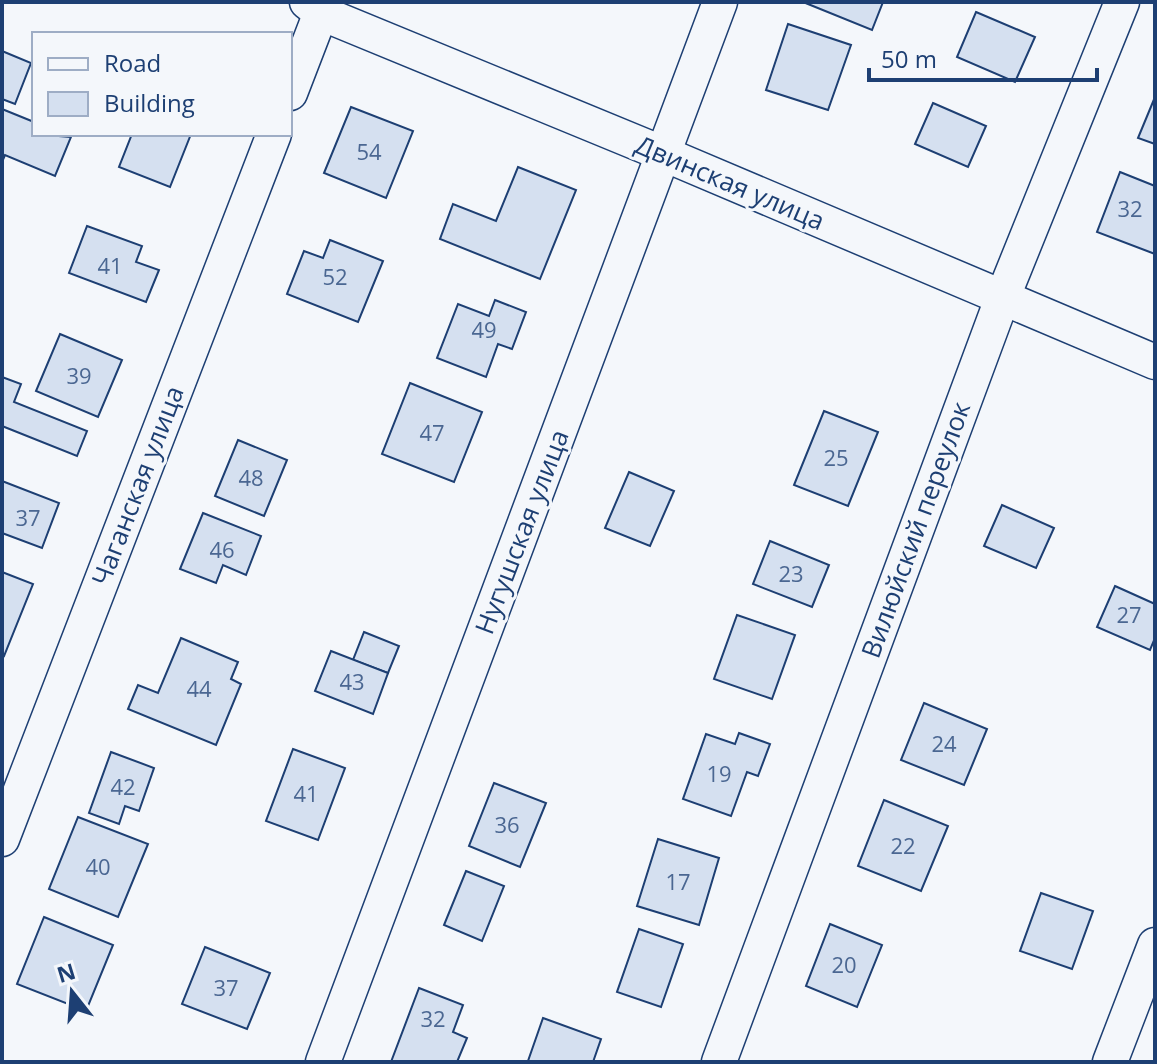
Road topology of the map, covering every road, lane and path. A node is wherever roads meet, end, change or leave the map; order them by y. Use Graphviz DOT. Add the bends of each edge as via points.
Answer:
graph roads {
  1 [pos="720,2"];
  2 [pos="1122,2"];
  3 [pos="318,6"];
  4 [pos="292,87"];
  5 [pos="273,136"];
  6 [pos="664,154"];
  7 [pos="1002,299"];
  8 [pos="1155,362"];
  9 [pos="2,839"];
  10 [pos="1155,945"];
  11 [pos="323,1062"];
  12 [pos="719,1062"];
  13 [pos="1110,1062"];
  1 -- 6 [label="street, Нугушская улица"];
  2 -- 7 [label="street, Вилюйский переулок"];
  3 -- 4 [label="street"];
  3 -- 6 [label="street, Двинская улица"];
  5 -- 9 [label="street, Чаганская улица"];
  6 -- 7 [label="street, Двинская улица"];
  6 -- 11 [label="street, Нугушская улица"];
  7 -- 8 [label="street, Двинская улица"];
  7 -- 12 [label="street, Вилюйский переулок"];
  10 -- 13 [label="street"];
}
